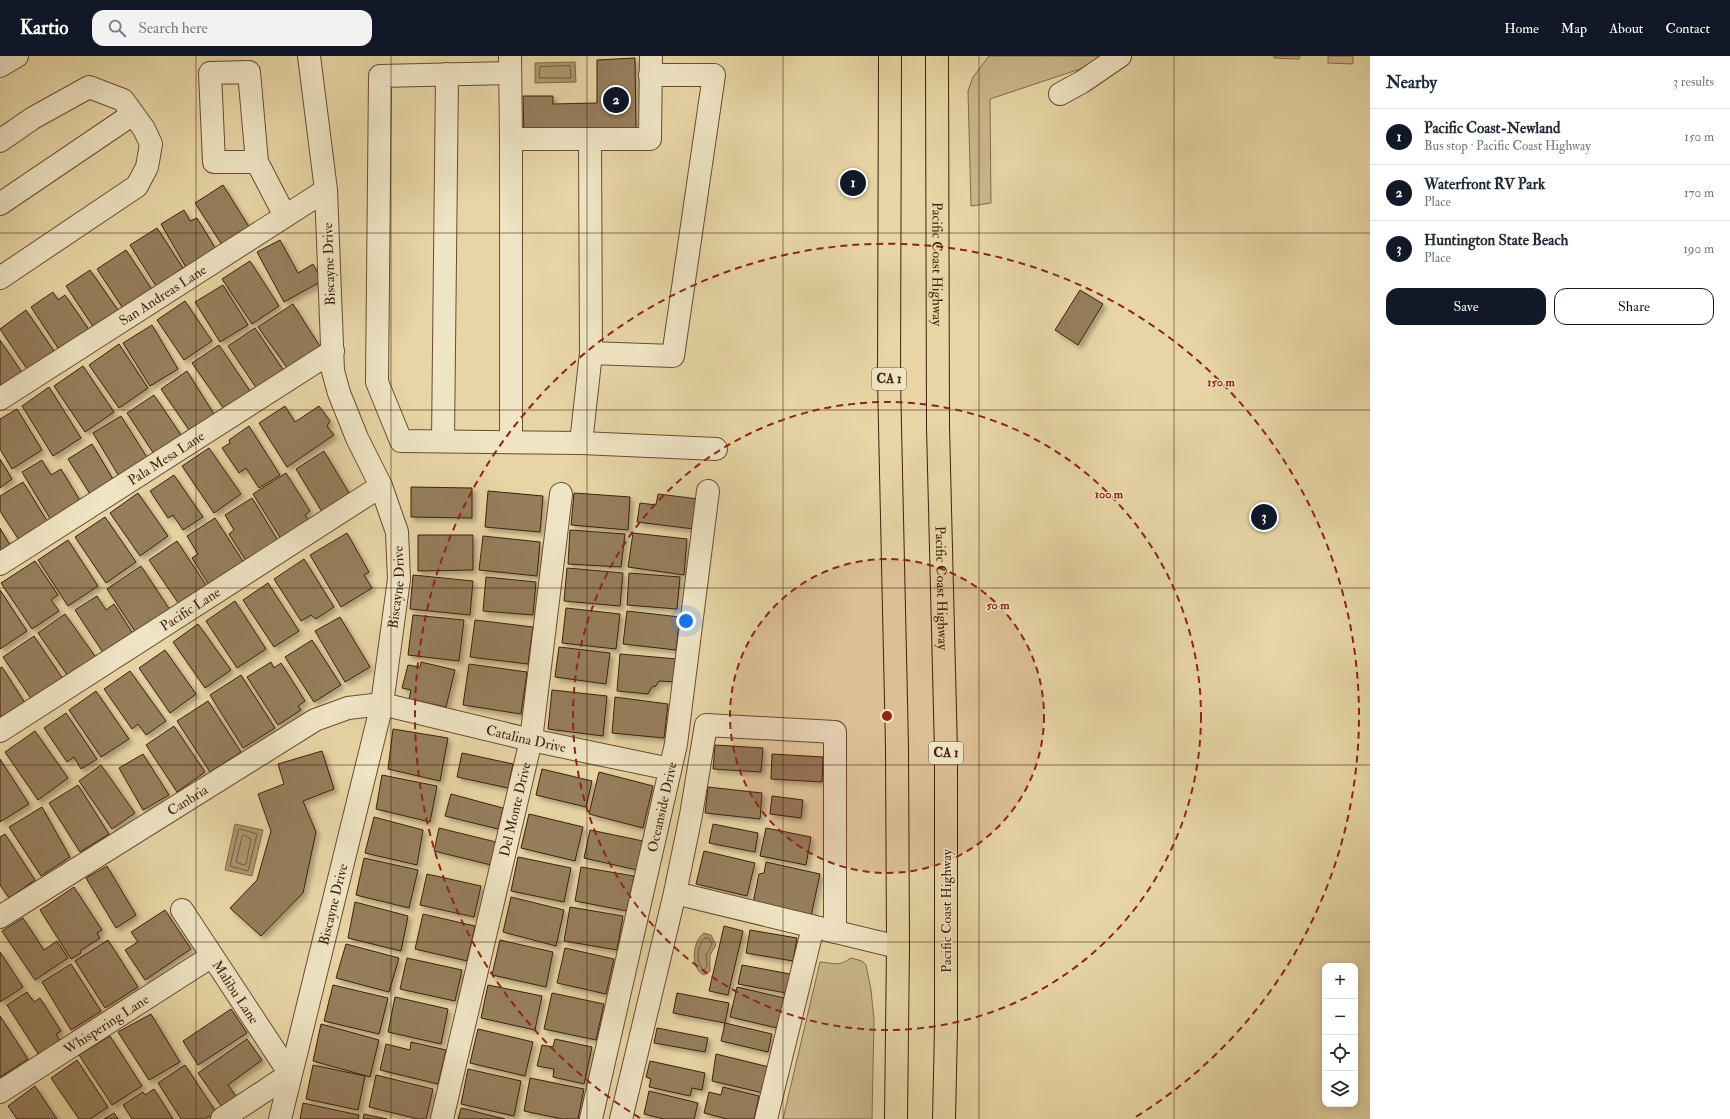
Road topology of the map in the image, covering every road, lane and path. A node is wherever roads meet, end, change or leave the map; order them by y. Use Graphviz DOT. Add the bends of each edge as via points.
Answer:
graph roads {
  1 [pos="17,56"];
  2 [pos="309,56"];
  3 [pos="890,56"];
  4 [pos="936,56"];
  5 [pos="1120,56"];
  6 [pos="510,64"];
  7 [pos="0,66"];
  8 [pos="650,66"];
  9 [pos="446,74"];
  10 [pos="1060,94"];
  11 [pos="133,114"];
  12 [pos="590,139"];
  13 [pos="511,140"];
  14 [pos="0,141"];
  15 [pos="257,162"];
  16 [pos="326,190"];
  17 [pos="0,204"];
  18 [pos="285,216"];
  19 [pos="0,278"];
  20 [pos="333,351"];
  21 [pos="591,353"];
  22 [pos="0,399"];
  23 [pos="443,441"];
  24 [pos="511,442"];
  25 [pos="581,443"];
  26 [pos="716,449"];
  27 [pos="381,486"];
  28 [pos="708,491"];
  29 [pos="561,494"];
  30 [pos="0,564"];
  31 [pos="382,704"];
  32 [pos="0,731"];
  33 [pos="531,740"];
  34 [pos="670,769"];
  35 [pos="675,893"];
  36 [pos="182,910"];
  37 [pos="0,917"];
  38 [pos="813,927"];
  39 [pos="835,932"];
  40 [pos="898,947"];
  41 [pos="212,956"];
  42 [pos="290,1074"];
  43 [pos="0,1092"];
  44 [pos="222,1119"];
  45 [pos="280,1119"];
  46 [pos="442,1119"];
  47 [pos="591,1119"];
  48 [pos="621,1119"];
  49 [pos="766,1119"];
  50 [pos="896,1119"];
  51 [pos="944,1119"];
  1 -- 7 [label="street"];
  2 -- 16 [label="street, Biscayne Drive"];
  3 -- 40 [label="highway, CA 1" via="889,380 897,746"];
  4 -- 51 [label="highway, Pacific Coast Highway / CA 1" via="938,427 946,752"];
  5 -- 10 [label="street"];
  6 -- 9 [label="street"];
  6 -- 13 [label="street"];
  8 -- 12 [label="street" via="650,139"];
  8 -- 21 [label="street" via="714,75 673,356"];
  9 -- 23 [label="street"];
  9 -- 23 [label="street" via="380,76 377,382 401,441"];
  11 -- 14 [label="street" via="123,100 89,87 33,118"];
  11 -- 17 [label="street"];
  11 -- 19 [label="street" via="151,144 148,167 137,186"];
  12 -- 13 [label="street"];
  12 -- 21 [label="street"];
  13 -- 24 [label="street"];
  15 -- 18 [label="street"];
  16 -- 18 [label="street, San Andreas Lane"];
  16 -- 20 [label="street, Biscayne Drive"];
  18 -- 22 [label="street, San Andreas Lane"];
  20 -- 27 [label="street, Biscayne Drive" via="333,371 339,393 357,438"];
  20 -- 30 [label="street, Pala Mesa Lane"];
  21 -- 25 [label="street"];
  23 -- 24 [label="street"];
  24 -- 25 [label="street"];
  25 -- 26 [label="street"];
  27 -- 31 [label="street, Biscayne Drive" via="397,532 399,579"];
  27 -- 32 [label="street, Pacific Lane"];
  28 -- 34 [label="street, Oceanside Drive" via="676,744"];
  29 -- 33 [label="street, Del Monte Drive"];
  31 -- 33 [label="street, Catalina Drive"];
  31 -- 37 [label="street, Canbria" via="348,708 315,720"];
  31 -- 42 [label="street, Biscayne Drive"];
  33 -- 34 [label="street, Catalina Drive"];
  33 -- 46 [label="street, Del Monte Drive"];
  34 -- 47 [label="street, Oceanside Drive"];
  35 -- 38 [label="street"];
  35 -- 39 [label="street" via="706,725 835,732"];
  35 -- 48 [label="street"];
  36 -- 41 [label="street, Malibu Lane"];
  38 -- 39 [label="street"];
  38 -- 49 [label="street"];
  39 -- 40 [label="street"];
  40 -- 50 [label="highway, CA 1"];
  41 -- 42 [label="street, Malibu Lane"];
  41 -- 43 [label="street, Whispering Lane"];
  42 -- 44 [label="street"];
  42 -- 45 [label="street, Biscayne Drive"];
}
